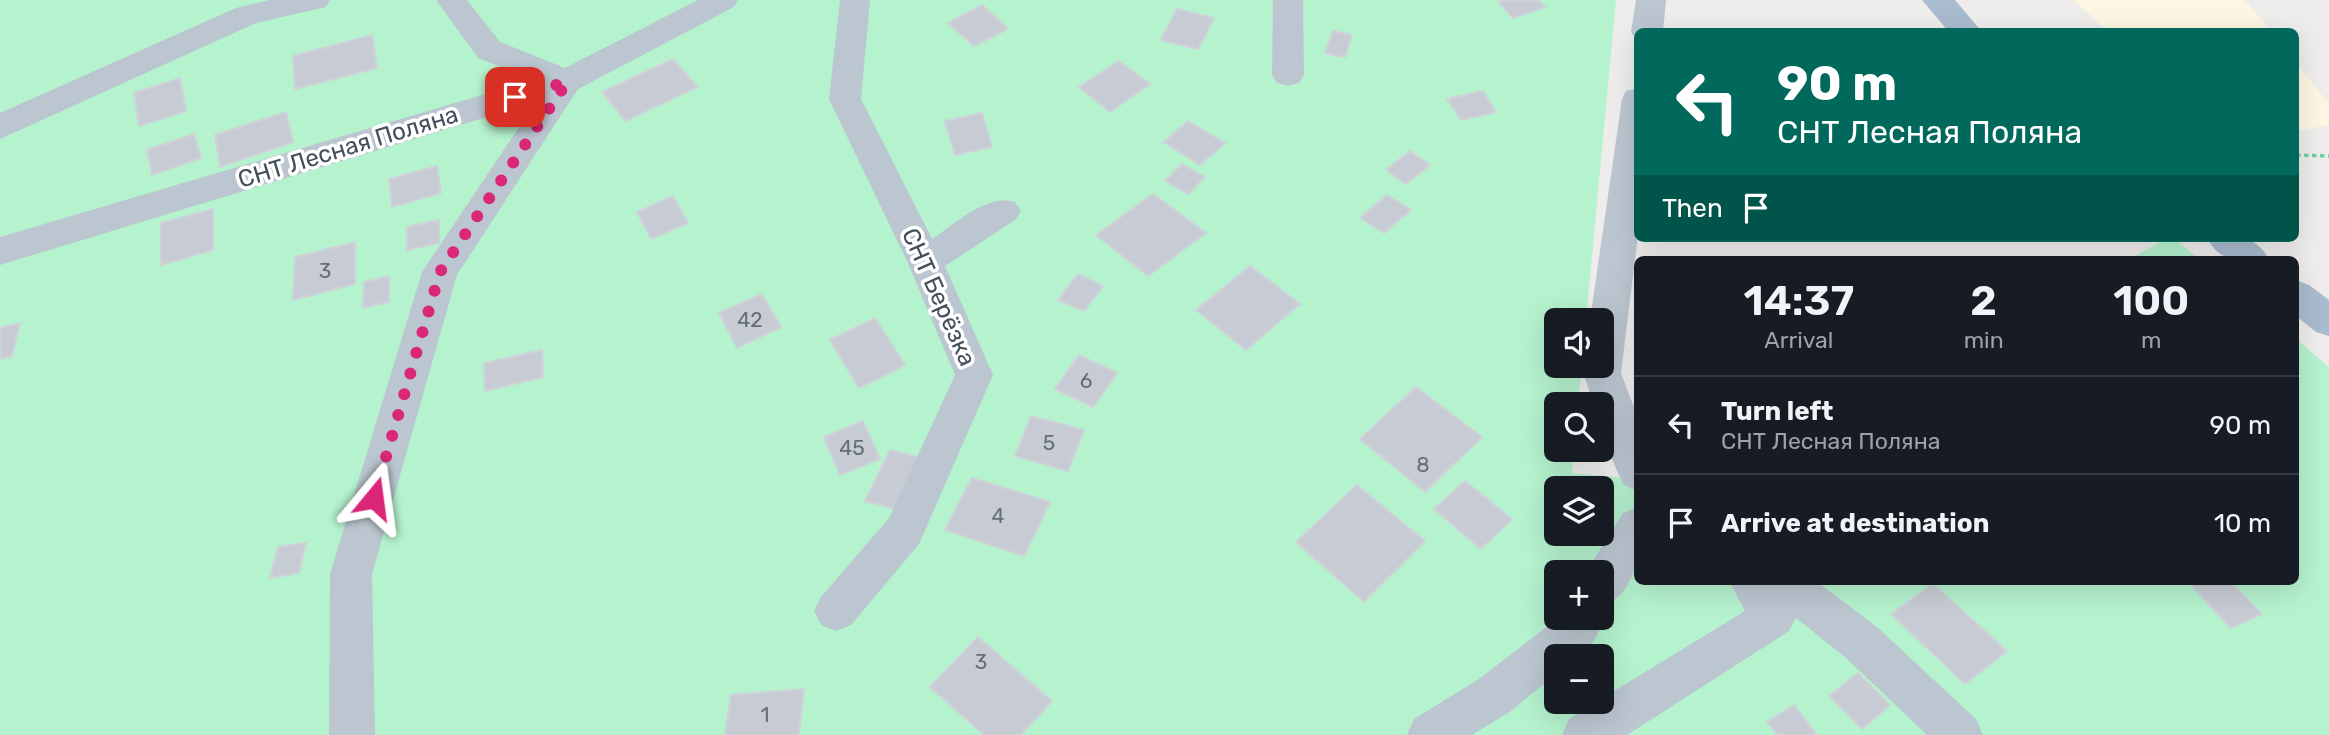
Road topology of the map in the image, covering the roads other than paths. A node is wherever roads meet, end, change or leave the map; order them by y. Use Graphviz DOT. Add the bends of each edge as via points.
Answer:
graph roads {
  1 [pos="315,0"];
  2 [pos="451,0"];
  3 [pos="723,0"];
  4 [pos="855,0"];
  5 [pos="1288,0"];
  6 [pos="1651,0"];
  7 [pos="1937,0"];
  8 [pos="1648,28"];
  9 [pos="1963,28"];
  10 [pos="1288,75"];
  11 [pos="567,82"];
  12 [pos="0,127"];
  13 [pos="1634,129"];
  14 [pos="1003,211"];
  15 [pos="2230,242"];
  16 [pos="0,251"];
  17 [pos="2247,256"];
  18 [pos="925,261"];
  19 [pos="2299,297"];
  20 [pos="2329,321"];
  21 [pos="1634,462"];
  22 [pos="1634,533"];
  23 [pos="1614,566"];
  24 [pos="1754,585"];
  25 [pos="1787,585"];
  26 [pos="836,611"];
  27 [pos="1576,630"];
  28 [pos="352,735"];
  29 [pos="1430,735"];
  30 [pos="1585,735"];
  31 [pos="1960,735"];
  1 -- 12 [label="street" via="247,15"];
  2 -- 11 [label="street" via="489,50"];
  3 -- 11 [label="street, СНТ Лесная Поляна"];
  4 -- 18 [label="street, СНТ Берёзка" via="845,99"];
  5 -- 10 [label="street"];
  6 -- 8 [label="street"];
  7 -- 9 [label="main road"];
  11 -- 16 [label="street, СНТ Лесная Поляна"];
  11 -- 28 [label="street" via="440,272 351,574"];
  13 -- 21 [label="street" via="1602,373"];
  14 -- 18 [label="street"];
  15 -- 17 [label="main road"];
  18 -- 26 [label="street, СНТ Берёзка" via="974,375 904,531"];
  19 -- 20 [label="main road"];
  22 -- 23 [label="street"];
  24 -- 30 [label="street" via="1774,617"];
  25 -- 31 [label="street" via="1861,642"];
  27 -- 29 [label="street" via="1494,695"];
}
